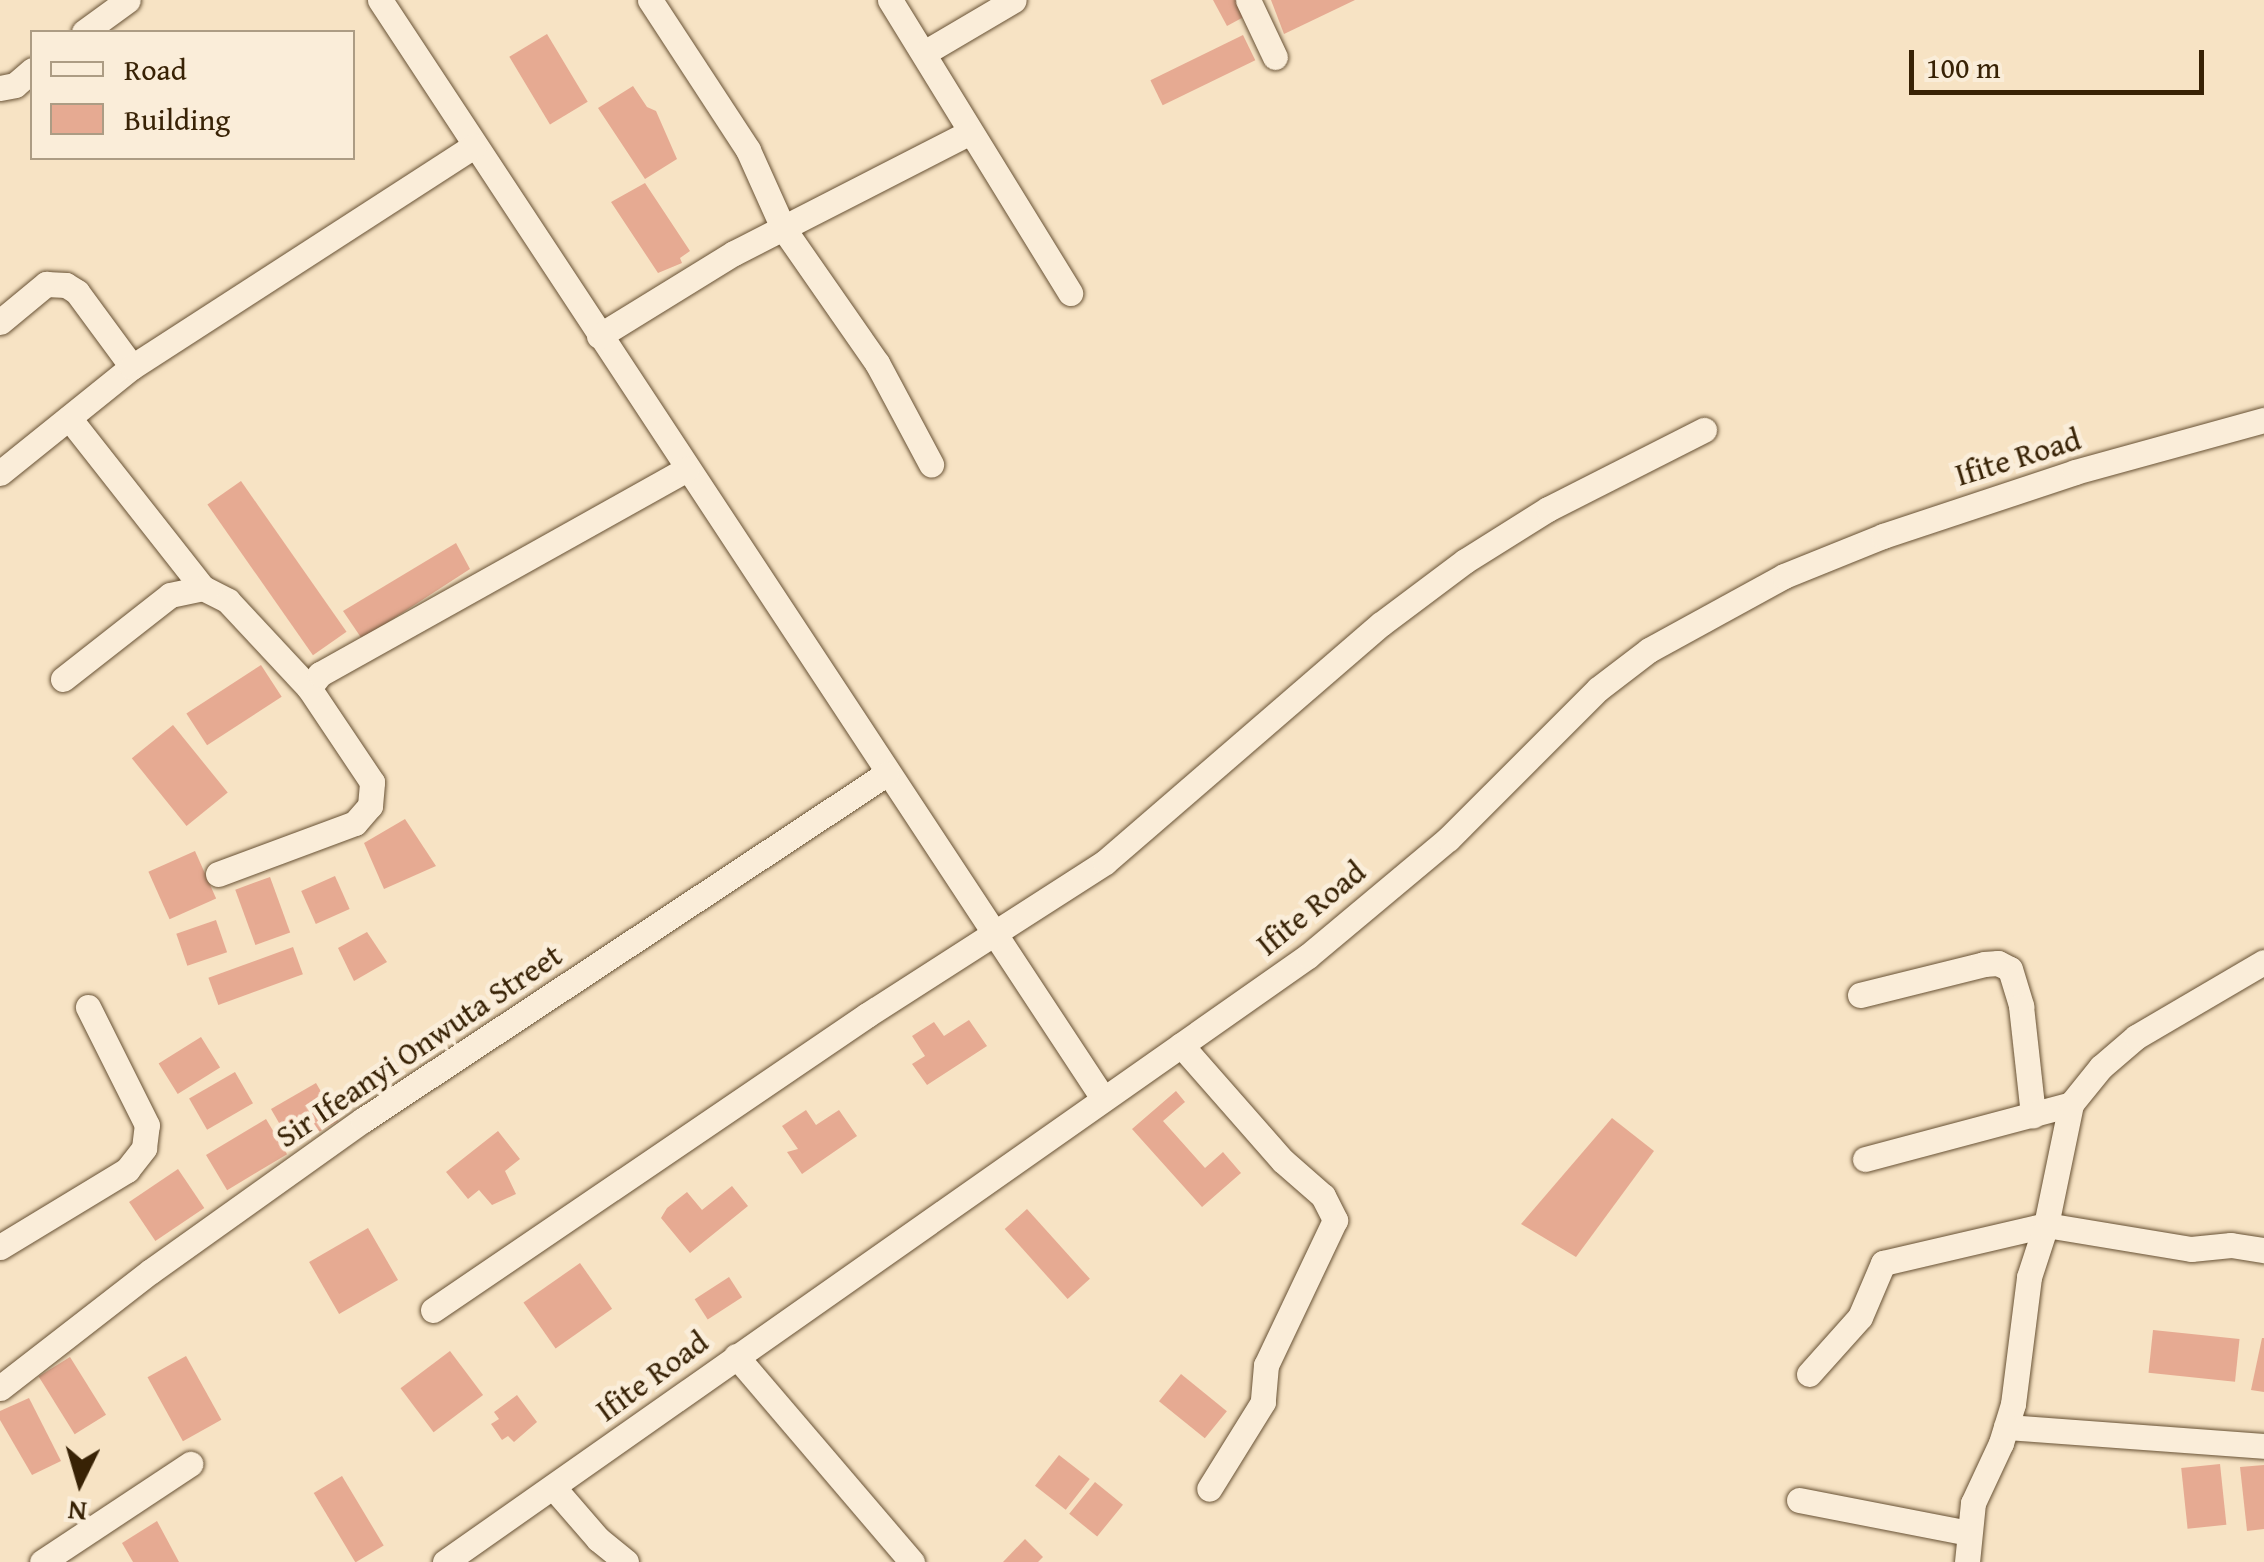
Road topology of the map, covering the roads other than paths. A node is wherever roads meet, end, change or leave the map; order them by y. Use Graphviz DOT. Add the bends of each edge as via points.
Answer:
graph roads {
  1 [pos="128,0"];
  2 [pos="380,0"];
  3 [pos="650,0"];
  4 [pos="890,0"];
  5 [pos="1014,0"];
  6 [pos="1248,0"];
  7 [pos="87,30"];
  8 [pos="924,53"];
  9 [pos="1275,57"];
  10 [pos="30,72"];
  11 [pos="0,88"];
  12 [pos="968,133"];
  13 [pos="474,146"];
  14 [pos="783,228"];
  15 [pos="1070,293"];
  16 [pos="0,322"];
  17 [pos="599,336"];
  18 [pos="132,367"];
  19 [pos="68,418"];
  20 [pos="2264,420"];
  21 [pos="1704,430"];
  22 [pos="931,464"];
  23 [pos="686,469"];
  24 [pos="0,473"];
  25 [pos="203,588"];
  26 [pos="64,679"];
  27 [pos="309,688"];
  28 [pos="886,774"];
  29 [pos="218,874"];
  30 [pos="994,934"];
  31 [pos="2264,962"];
  32 [pos="1860,995"];
  33 [pos="88,1007"];
  34 [pos="1181,1045"];
  35 [pos="1103,1098"];
  36 [pos="2071,1104"];
  37 [pos="2032,1114"];
  38 [pos="1866,1160"];
  39 [pos="2046,1225"];
  40 [pos="0,1246"];
  41 [pos="2264,1250"];
  42 [pos="433,1310"];
  43 [pos="736,1356"];
  44 [pos="1808,1374"];
  45 [pos="0,1388"];
  46 [pos="2006,1427"];
  47 [pos="2264,1446"];
  48 [pos="190,1464"];
  49 [pos="553,1487"];
  50 [pos="1209,1489"];
  51 [pos="1799,1500"];
  52 [pos="1969,1532"];
  53 [pos="42,1562"];
  54 [pos="446,1562"];
  55 [pos="626,1562"];
  56 [pos="912,1562"];
  57 [pos="1967,1562"];
  1 -- 7 [label="street"];
  2 -- 13 [label="street"];
  3 -- 14 [label="street" via="748,150"];
  4 -- 8 [label="street"];
  5 -- 8 [label="street"];
  6 -- 9 [label="street"];
  8 -- 12 [label="street"];
  10 -- 11 [label="street"];
  12 -- 14 [label="street"];
  12 -- 15 [label="street"];
  13 -- 17 [label="street"];
  13 -- 18 [label="street"];
  14 -- 17 [label="street"];
  14 -- 22 [label="street" via="878,362"];
  16 -- 18 [label="street" via="46,284 66,285"];
  17 -- 23 [label="street"];
  18 -- 19 [label="street"];
  19 -- 24 [label="street"];
  19 -- 25 [label="street"];
  20 -- 34 [label="street, Ifite Road" via="1986,499 1784,576 1713,611 1598,689 1448,839 1308,956"];
  21 -- 30 [label="street" via="1548,509 1465,561 1381,624 1105,862"];
  23 -- 27 [label="street" via="320,674"];
  23 -- 28 [label="street"];
  25 -- 26 [label="street" via="170,595"];
  25 -- 27 [label="street" via="228,601"];
  27 -- 29 [label="street" via="372,782 370,806 355,823"];
  28 -- 30 [label="street"];
  28 -- 45 [label="street, Sir Ifeanyi Onwuta Street" via="363,1120"];
  30 -- 35 [label="street"];
  30 -- 42 [label="street"];
  31 -- 36 [label="street" via="2136,1038"];
  32 -- 37 [label="street" via="1984,964 2010,969 2021,1006"];
  33 -- 40 [label="street" via="148,1125 144,1148 127,1170"];
  34 -- 35 [label="street, Ifite Road"];
  34 -- 50 [label="street" via="1283,1161 1323,1196 1335,1220 1266,1365 1263,1402"];
  35 -- 43 [label="street, Ifite Road"];
  36 -- 37 [label="street"];
  36 -- 39 [label="street"];
  37 -- 38 [label="street"];
  39 -- 41 [label="street" via="2191,1249"];
  39 -- 44 [label="street" via="1883,1262 1860,1317"];
  39 -- 46 [label="street" via="2028,1276"];
  43 -- 49 [label="street, Ifite Road"];
  43 -- 56 [label="street"];
  46 -- 47 [label="street"];
  46 -- 52 [label="street" via="1973,1503"];
  48 -- 53 [label="street"];
  49 -- 54 [label="street, Ifite Road"];
  49 -- 55 [label="street"];
  51 -- 52 [label="street"];
  52 -- 57 [label="street"];
}
